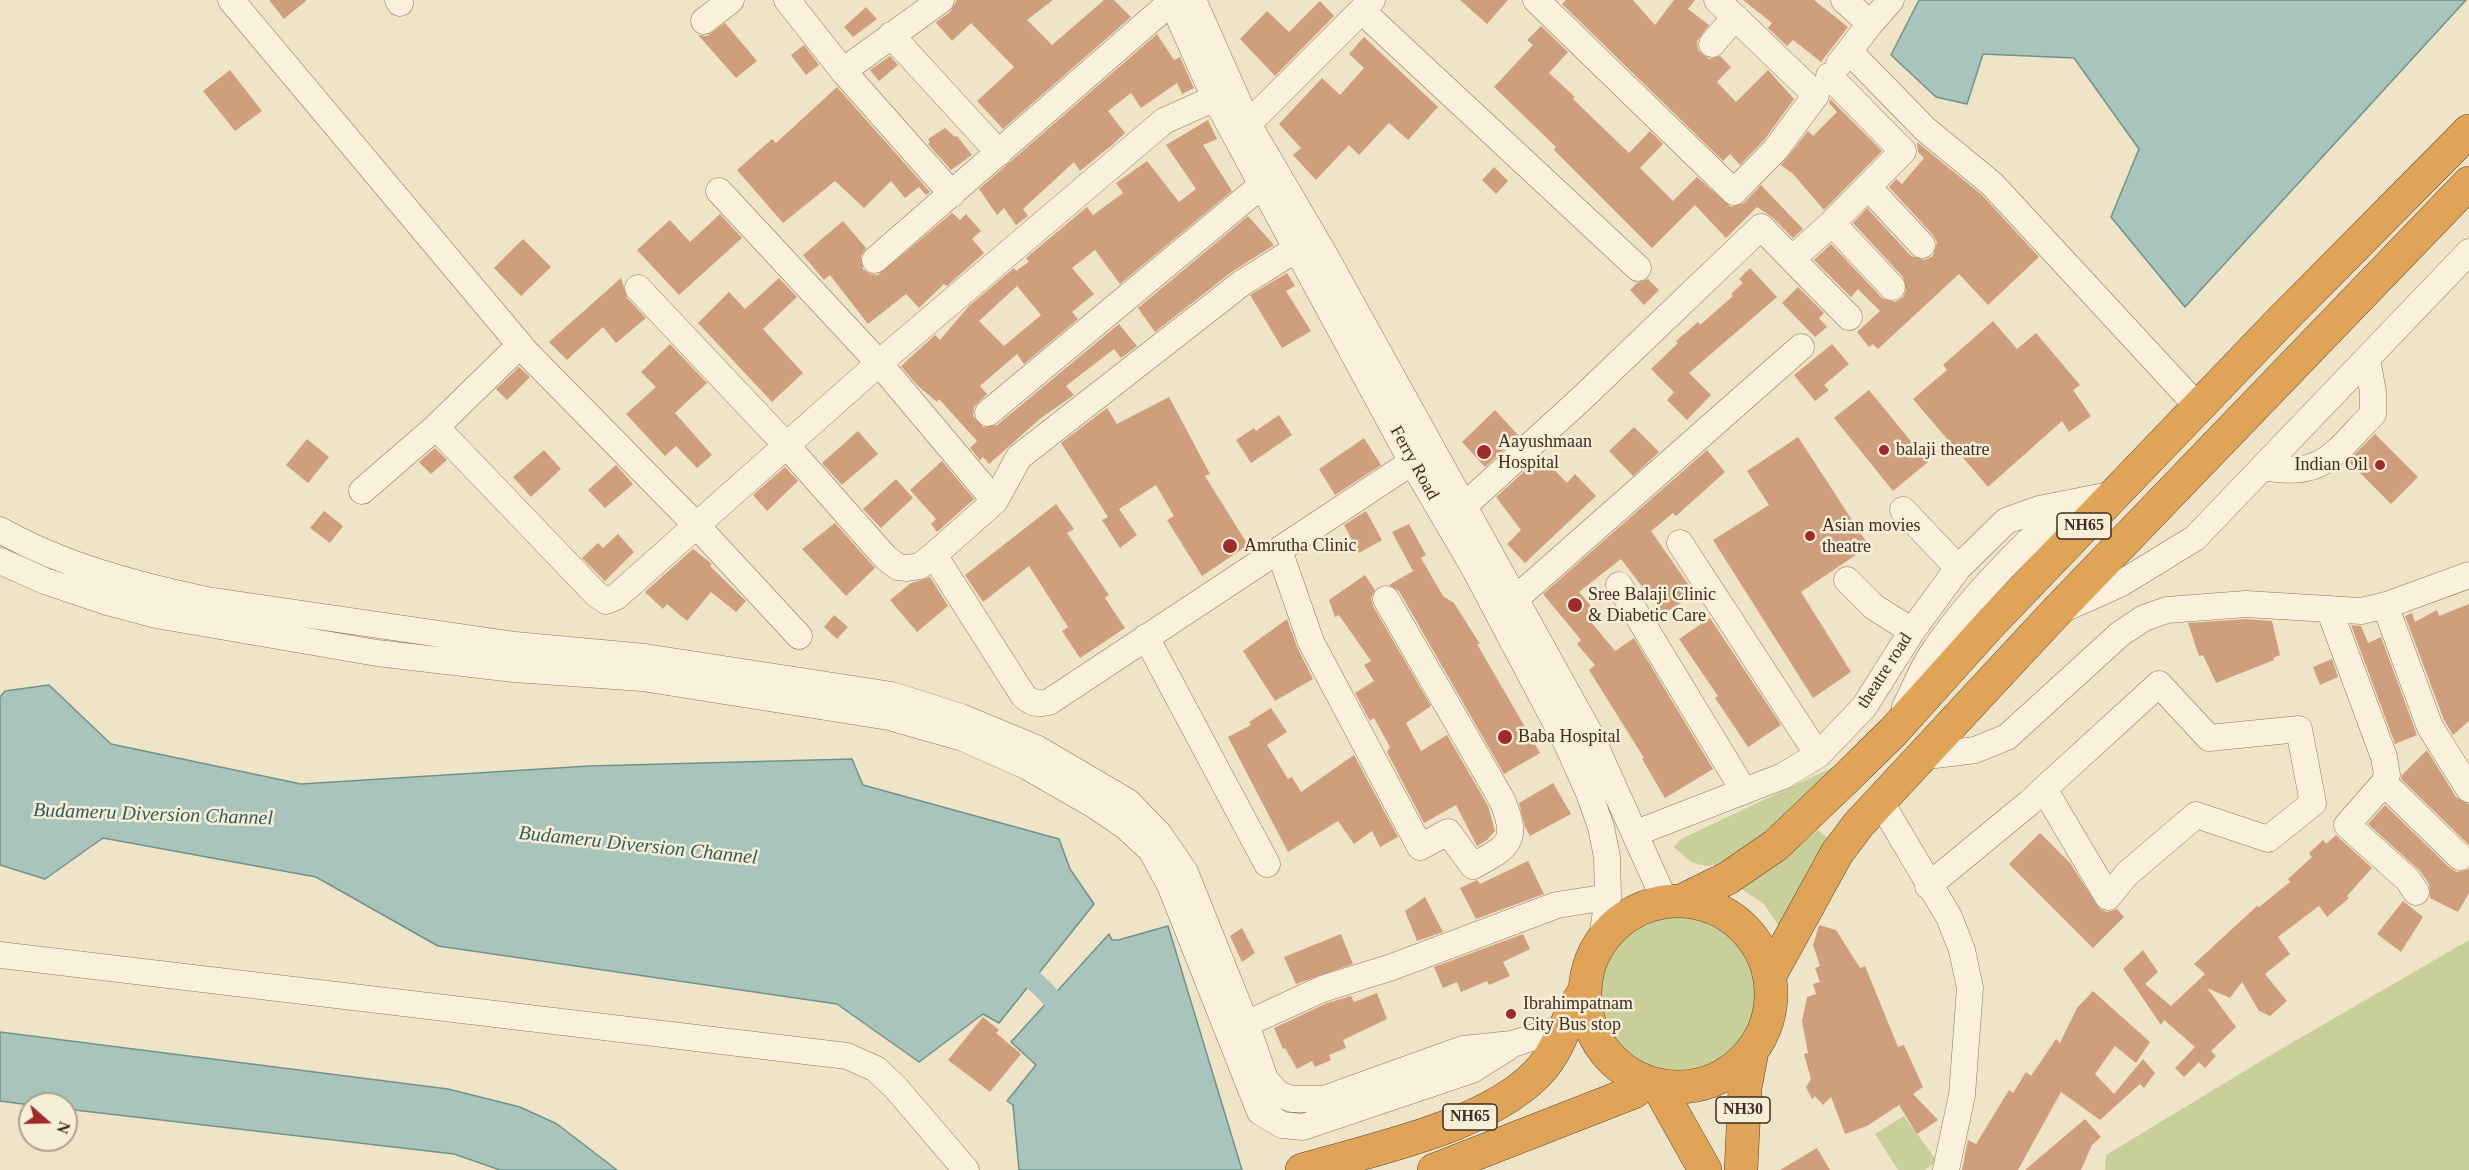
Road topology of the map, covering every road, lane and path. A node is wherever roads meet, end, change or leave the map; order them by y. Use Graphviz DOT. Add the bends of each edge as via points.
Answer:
graph roads {
  1 [pos="231,0"];
  2 [pos="730,0"];
  3 [pos="788,0"];
  4 [pos="941,0"];
  5 [pos="1536,0"];
  6 [pos="1844,0"];
  7 [pos="1891,0"];
  8 [pos="1178,1"];
  9 [pos="1367,5"];
  10 [pos="1726,8"];
  11 [pos="704,21"];
  12 [pos="1870,24"];
  13 [pos="891,35"];
  14 [pos="1712,44"];
  15 [pos="1849,51"];
  16 [pos="843,71"];
  17 [pos="1822,85"];
  18 [pos="1215,98"];
  19 [pos="1241,128"];
  20 [pos="2469,131"];
  21 [pos="999,153"];
  22 [pos="2469,183"];
  23 [pos="1262,185"];
  24 [pos="1868,187"];
  25 [pos="719,191"];
  26 [pos="952,194"];
  27 [pos="1832,223"];
  28 [pos="1922,244"];
  29 [pos="1308,252"];
  30 [pos="2469,252"];
  31 [pos="1792,259"];
  32 [pos="875,260"];
  33 [pos="1638,268"];
  34 [pos="1892,287"];
  35 [pos="638,288"];
  36 [pos="1849,317"];
  37 [pos="520,345"];
  38 [pos="1801,346"];
  39 [pos="2367,359"];
  40 [pos="879,363"];
  41 [pos="2200,409"];
  42 [pos="988,413"];
  43 [pos="436,427"];
  44 [pos="787,446"];
  45 [pos="1413,462"];
  46 [pos="2263,467"];
  47 [pos="362,491"];
  48 [pos="2115,494"];
  49 [pos="995,501"];
  50 [pos="2067,504"];
  51 [pos="1903,510"];
  52 [pos="1454,512"];
  53 [pos="697,526"];
  54 [pos="0,530"];
  55 [pos="1680,543"];
  56 [pos="1279,550"];
  57 [pos="934,555"];
  58 [pos="0,561"];
  59 [pos="1958,568"];
  60 [pos="2469,575"];
  61 [pos="1847,580"];
  62 [pos="1619,585"];
  63 [pos="1386,599"];
  64 [pos="1514,600"];
  65 [pos="2385,605"];
  66 [pos="2330,609"];
  67 [pos="2055,614"];
  68 [pos="1911,631"];
  69 [pos="799,636"];
  70 [pos="1146,637"];
  71 [pos="1589,732"];
  72 [pos="1893,732"];
  73 [pos="1567,744"];
  74 [pos="1818,756"];
  75 [pos="1919,757"];
  76 [pos="2384,783"];
  77 [pos="2044,789"];
  78 [pos="2469,789"];
  79 [pos="1744,791"];
  80 [pos="1880,801"];
  81 [pos="1636,833"];
  82 [pos="2460,857"];
  83 [pos="1267,864"];
  84 [pos="1928,886"];
  85 [pos="2416,892"];
  86 [pos="1608,897"];
  87 [pos="1674,900"];
  88 [pos="1602,939"];
  89 [pos="0,955"];
  90 [pos="1770,975"];
  91 [pos="1585,991"];
  92 [pos="1246,1024"];
  93 [pos="1566,1027"];
  94 [pos="1512,1044"];
  95 [pos="1752,1051"];
  96 [pos="1652,1083"];
  97 [pos="966,1170"];
  98 [pos="1302,1170"];
  99 [pos="1434,1170"];
  100 [pos="1705,1170"];
  101 [pos="1741,1170"];
  102 [pos="1946,1170"];
  1 -- 37 [label="street"];
  2 -- 11 [label="street"];
  3 -- 16 [label="street"];
  4 -- 13 [label="street"];
  5 -- 17 [label="street" via="1734,192 1776,150"];
  6 -- 12 [label="street"];
  7 -- 12 [label="street"];
  8 -- 18 [label="street, Ferry Road"];
  8 -- 19 [label="street, Ferry Road"];
  8 -- 21 [label="street"];
  9 -- 19 [label="street"];
  9 -- 33 [label="street"];
  10 -- 14 [label="street"];
  10 -- 17 [label="street"];
  12 -- 15 [label="street"];
  13 -- 16 [label="street"];
  13 -- 21 [label="street"];
  15 -- 17 [label="street"];
  15 -- 41 [label="street" via="1925,129 1992,184"];
  16 -- 26 [label="street"];
  17 -- 24 [label="street" via="1903,150"];
  18 -- 19 [label="street, Ferry Road"];
  18 -- 40 [label="street" via="1164,121"];
  19 -- 23 [label="street, Ferry Road"];
  19 -- 29 [label="street, Ferry Road"];
  20 -- 41 [label="highway, NH65"];
  21 -- 26 [label="street"];
  22 -- 67 [label="highway, NH65"];
  23 -- 29 [label="street, Ferry Road"];
  23 -- 42 [label="street"];
  24 -- 27 [label="street"];
  24 -- 28 [label="street"];
  25 -- 40 [label="street"];
  26 -- 32 [label="street"];
  27 -- 31 [label="street"];
  27 -- 34 [label="street"];
  29 -- 45 [label="street, Ferry Road"];
  29 -- 49 [label="street" via="1242,283 1019,456"];
  29 -- 52 [label="street, Ferry Road"];
  30 -- 39 [label="street"];
  31 -- 36 [label="street"];
  31 -- 52 [label="street" via="1761,227 1581,399"];
  35 -- 44 [label="street"];
  37 -- 43 [label="street"];
  37 -- 53 [label="street"];
  38 -- 64 [label="street"];
  39 -- 46 [label="street"];
  39 -- 46 [label="street" via="2373,414 2321,465 2295,472"];
  40 -- 44 [label="street"];
  40 -- 49 [label="street"];
  41 -- 48 [label="highway, NH65"];
  43 -- 47 [label="street"];
  43 -- 53 [label="street" via="606,601 616,597"];
  44 -- 53 [label="street"];
  44 -- 57 [label="street" via="898,567 920,566"];
  45 -- 52 [label="street, Ferry Road"];
  45 -- 56 [label="street"];
  46 -- 67 [label="street" via="2195,538 2120,584"];
  48 -- 50 [label="street, theatre road"];
  48 -- 72 [label="highway, NH65"];
  49 -- 57 [label="street"];
  50 -- 59 [label="street, theatre road" via="2006,521"];
  50 -- 72 [label="street" via="2013,556 1931,655"];
  51 -- 59 [label="street"];
  52 -- 64 [label="street, Ferry Road"];
  52 -- 73 [label="street, Ferry Road"];
  53 -- 69 [label="street"];
  54 -- 92 [label="street" via="69,563 207,600 515,645 645,657 768,675 892,695 961,717 1036,748 1128,802 1159,834 1185,872"];
  55 -- 74 [label="street"];
  56 -- 63 [label="street" via="1311,642 1420,847 1448,832 1473,866 1509,843 1511,822"];
  56 -- 70 [label="street"];
  57 -- 70 [label="street" via="1030,702 1049,702"];
  58 -- 94 [label="street" via="45,581 156,615 377,653 514,669 642,678 762,695 889,717 963,738 1026,766 1094,805 1151,850 1170,885 1260,1112 1282,1125 1303,1127 1461,1074"];
  59 -- 68 [label="street, theatre road"];
  60 -- 65 [label="street"];
  61 -- 68 [label="street" via="1874,607"];
  62 -- 79 [label="street"];
  64 -- 71 [label="street, Ferry Road"];
  65 -- 66 [label="street" via="2361,611"];
  65 -- 78 [label="street" via="2430,727"];
  66 -- 75 [label="street" via="2246,604 2194,606 2144,618 2100,652 2007,737 1975,750"];
  66 -- 76 [label="street" via="2384,757"];
  67 -- 75 [label="highway, NH65"];
  68 -- 74 [label="street, theatre road" via="1864,707"];
  70 -- 83 [label="street"];
  71 -- 73 [label="street"];
  71 -- 81 [label="street, Ferry Road"];
  72 -- 87 [label="highway, NH65" via="1776,845 1728,878"];
  73 -- 86 [label="street, Ferry Road" via="1601,827"];
  74 -- 79 [label="street, theatre road" via="1783,776"];
  75 -- 80 [label="highway, NH65"];
  76 -- 82 [label="street"];
  76 -- 85 [label="street" via="2347,825 2408,880"];
  77 -- 77 [label="street" via="2159,684 2209,738 2299,729 2313,803 2268,839 2196,815 2127,873 2108,897"];
  77 -- 84 [label="street"];
  79 -- 81 [label="street, theatre road"];
  80 -- 84 [label="street"];
  80 -- 90 [label="highway, NH65" via="1837,853"];
  81 -- 87 [label="street, Ferry Road"];
  84 -- 102 [label="street" via="1953,928 1970,988 1962,1095"];
  86 -- 88 [label="street, Ferry Road"];
  86 -- 92 [label="street" via="1557,905 1323,989"];
  87 -- 88 [label="highway, NH65" via="1629,914"];
  87 -- 90 [label="highway, NH65" via="1707,904 1730,915 1762,951"];
  88 -- 91 [label="highway, NH65" via="1590,964"];
  89 -- 97 [label="street" via="848,1056 876,1069 896,1088"];
  90 -- 95 [label="highway, NH65" via="1769,1015"];
  91 -- 93 [label="highway, NH65"];
  91 -- 96 [label="highway, NH65" via="1587,1017 1597,1041 1613,1061"];
  92 -- 94 [label="street" via="1265,1079 1278,1094 1308,1101 1324,1099 1463,1049"];
  93 -- 94 [label="street"];
  93 -- 98 [label="highway, NH65" via="1534,1077 1502,1102 1462,1121"];
  95 -- 96 [label="highway, NH65" via="1733,1069 1710,1082 1684,1088"];
  95 -- 101 [label="highway, NH30" via="1745,1088"];
  96 -- 99 [label="highway, NH65"];
  96 -- 100 [label="highway"];
}
